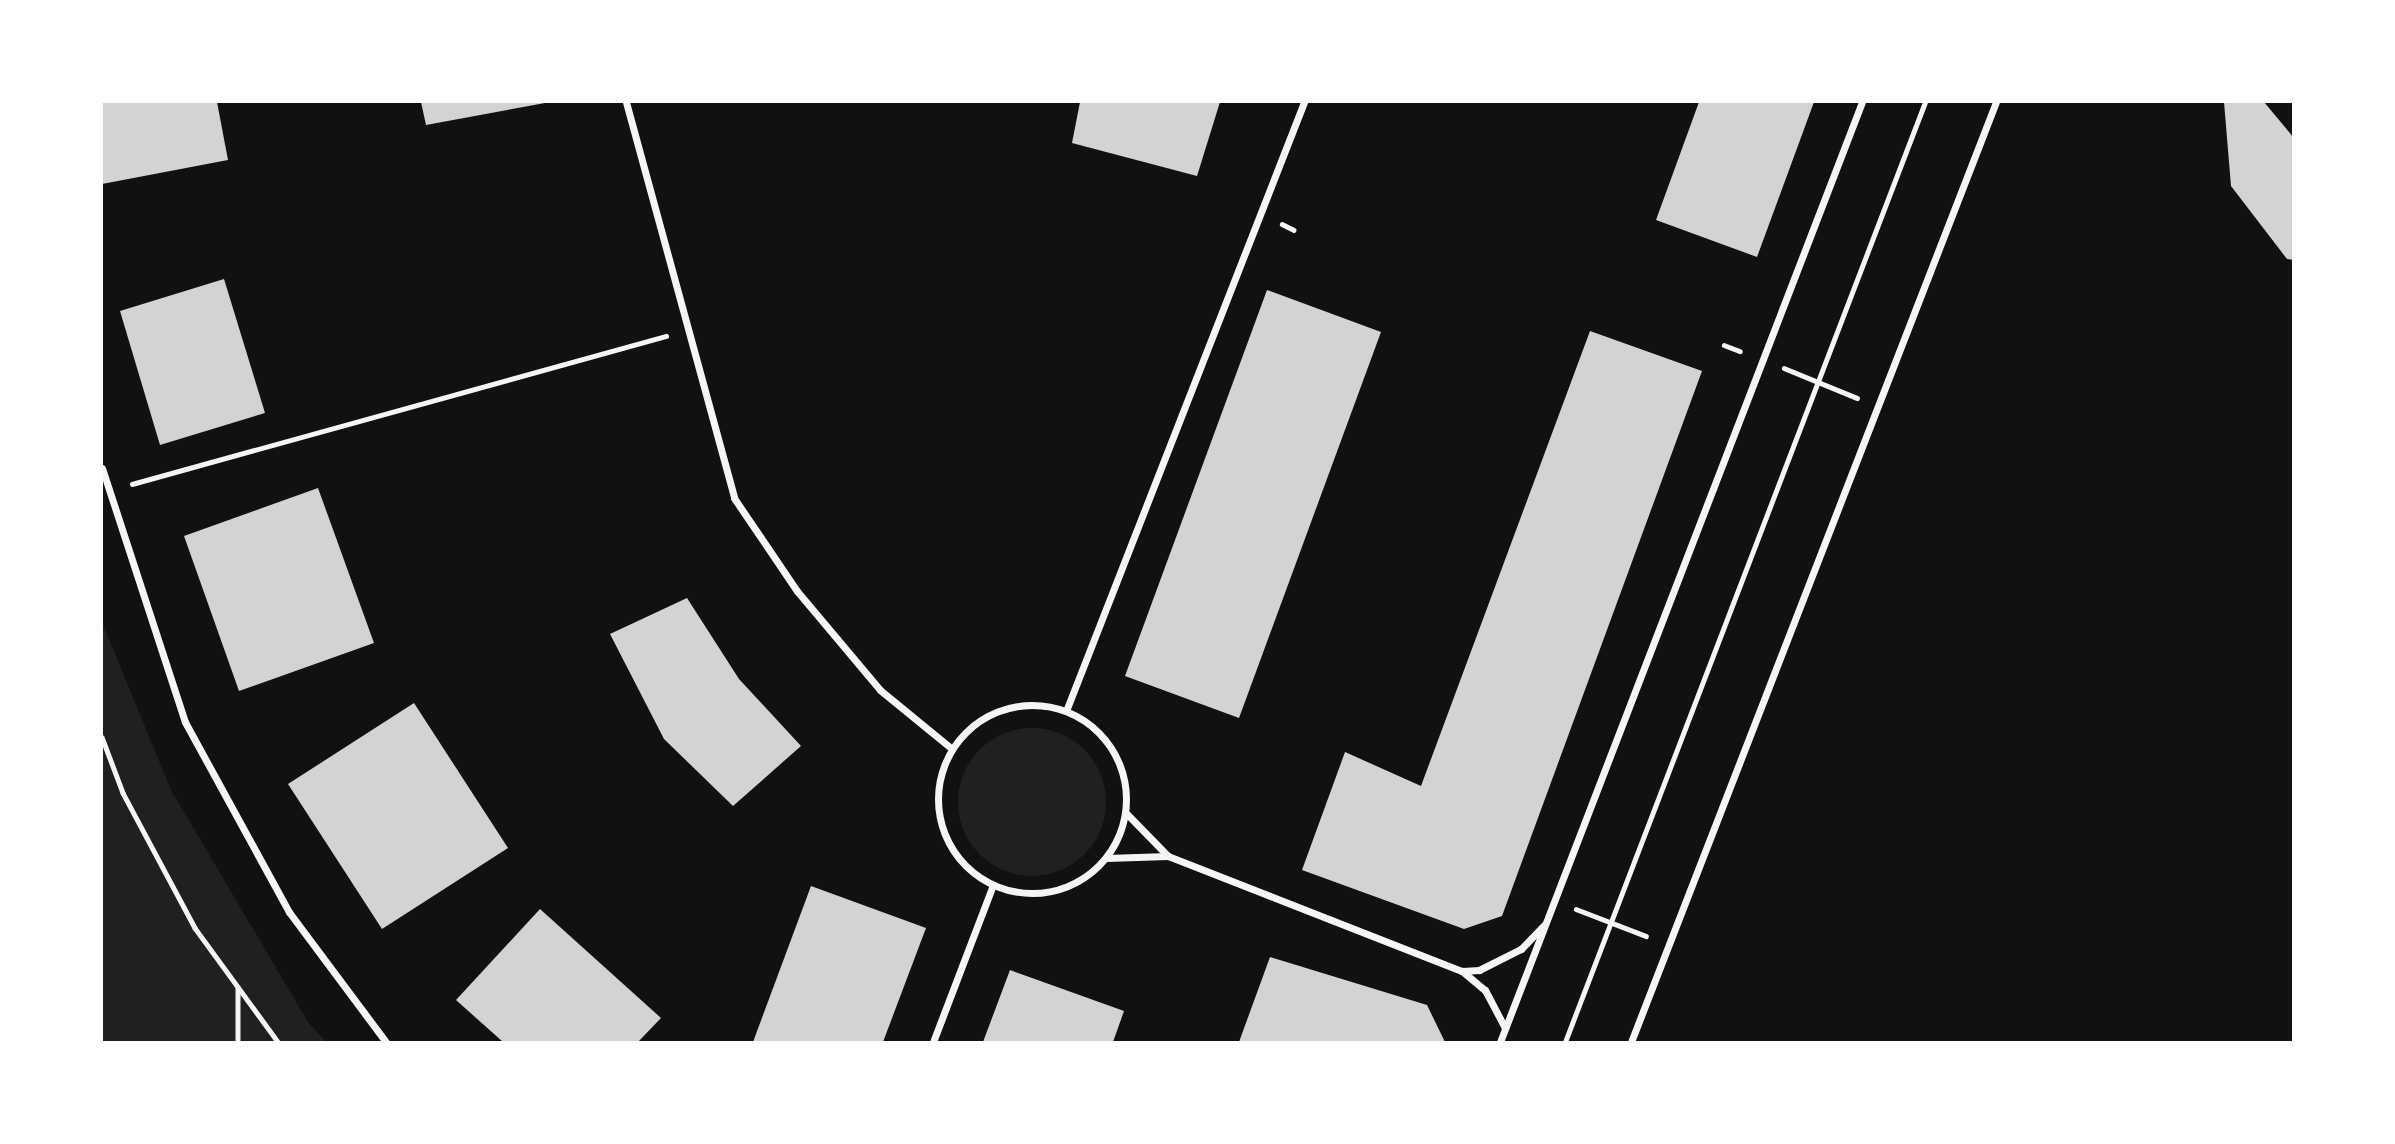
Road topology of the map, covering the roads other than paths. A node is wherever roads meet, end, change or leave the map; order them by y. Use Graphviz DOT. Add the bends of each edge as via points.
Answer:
graph roads {
  1 [pos="626,102"];
  2 [pos="1304,102"];
  3 [pos="1861,102"];
  4 [pos="1996,102"];
  5 [pos="102,468"];
  6 [pos="1066,711"];
  7 [pos="951,749"];
  8 [pos="1126,813"];
  9 [pos="1168,856"];
  10 [pos="1106,858"];
  11 [pos="993,885"];
  12 [pos="1546,922"];
  13 [pos="1462,971"];
  14 [pos="1506,1028"];
  15 [pos="386,1042"];
  16 [pos="933,1042"];
  17 [pos="1500,1042"];
  18 [pos="1630,1042"];
  1 -- 7 [label="street" via="734,498 797,591 880,690"];
  2 -- 6 [label="street"];
  3 -- 12 [label="street"];
  4 -- 18 [label="street"];
  5 -- 15 [label="street" via="185,722 289,912"];
  6 -- 7 [label="street" via="1034,704 1002,709 974,725"];
  6 -- 8 [label="street" via="1093,727 1114,751 1126,781"];
  7 -- 11 [label="street" via="939,789 938,811 947,842 965,868"];
  8 -- 9 [label="street"];
  8 -- 10 [label="street"];
  9 -- 10 [label="street"];
  9 -- 13 [label="street"];
  10 -- 11 [label="street" via="1083,880 1054,891 1023,894"];
  11 -- 16 [label="street"];
  12 -- 13 [label="street" via="1521,949 1488,967"];
  12 -- 14 [label="street"];
  13 -- 14 [label="street" via="1485,990"];
  14 -- 17 [label="street"];
}
